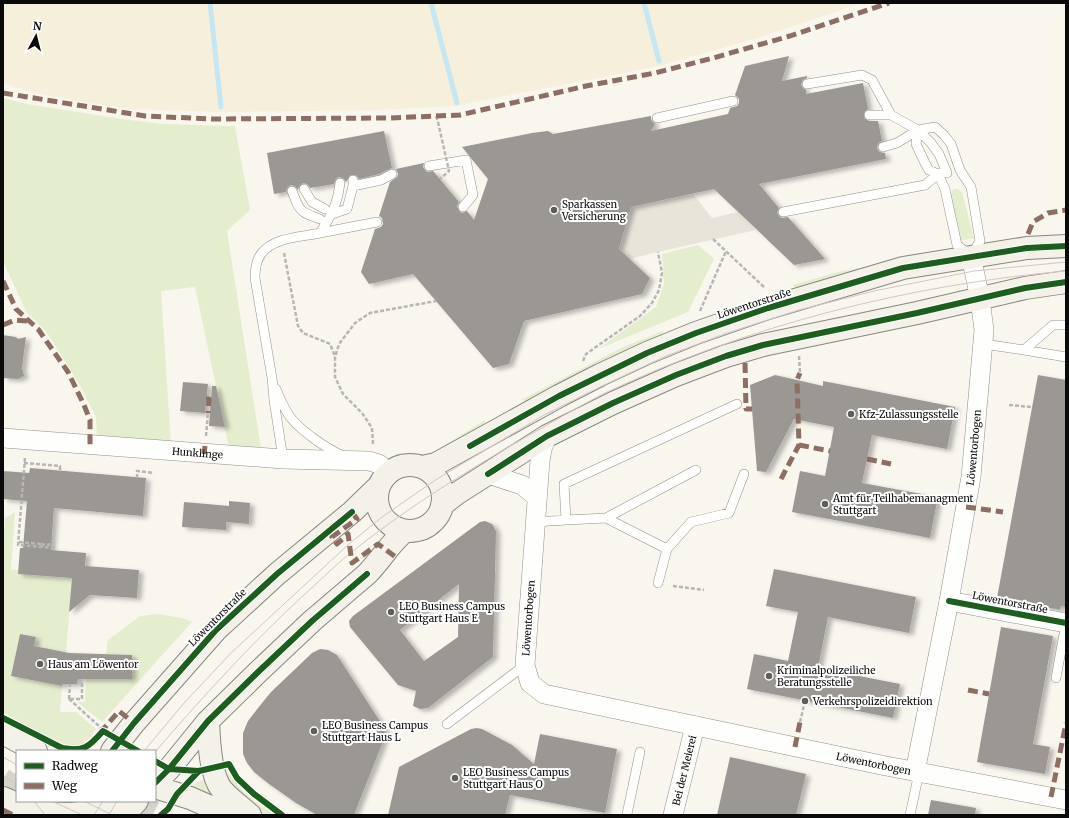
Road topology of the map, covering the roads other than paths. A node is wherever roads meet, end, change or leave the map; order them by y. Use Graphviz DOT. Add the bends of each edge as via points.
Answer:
graph roads {
  1 [pos="807,84"];
  2 [pos="733,101"];
  3 [pos="869,115"];
  4 [pos="891,115"];
  5 [pos="657,118"];
  6 [pos="918,130"];
  7 [pos="883,147"];
  8 [pos="429,166"];
  9 [pos="960,170"];
  10 [pos="942,173"];
  11 [pos="392,174"];
  12 [pos="340,183"];
  13 [pos="304,189"];
  14 [pos="292,191"];
  15 [pos="463,207"];
  16 [pos="329,211"];
  17 [pos="783,212"];
  18 [pos="320,219"];
  19 [pos="377,222"];
  20 [pos="320,233"];
  21 [pos="1066,246"];
  22 [pos="971,256"];
  23 [pos="1066,282"];
  24 [pos="980,299"];
  25 [pos="1066,325"];
  26 [pos="984,344"];
  27 [pos="1024,350"];
  28 [pos="1066,357"];
  29 [pos="272,378"];
  30 [pos="737,404"];
  31 [pos="547,436"];
  32 [pos="3,438"];
  33 [pos="283,459"];
  34 [pos="350,460"];
  35 [pos="422,467"];
  36 [pos="696,470"];
  37 [pos="488,474"];
  38 [pos="744,474"];
  39 [pos="383,480"];
  40 [pos="537,497"];
  41 [pos="442,505"];
  42 [pos="606,518"];
  43 [pos="566,520"];
  44 [pos="535,522"];
  45 [pos="405,531"];
  46 [pos="667,549"];
  47 [pos="658,583"];
  48 [pos="949,601"];
  49 [pos="1066,623"];
  50 [pos="525,665"];
  51 [pos="1056,678"];
  52 [pos="208,721"];
  53 [pos="446,724"];
  54 [pos="695,726"];
  55 [pos="3,733"];
  56 [pos="112,741"];
  57 [pos="34,750"];
  58 [pos="640,752"];
  59 [pos="915,772"];
  60 [pos="156,782"];
  61 [pos="156,787"];
  62 [pos="3,798"];
  63 [pos="1066,800"];
  64 [pos="113,802"];
  65 [pos="136,802"];
  66 [pos="83,809"];
  67 [pos="124,815"];
  68 [pos="229,815"];
  69 [pos="250,815"];
  70 [pos="629,815"];
  71 [pos="673,815"];
  72 [pos="910,815"];
  1 -- 4 [label="lane" via="862,75 872,80"];
  2 -- 5 [label="lane"];
  3 -- 4 [label="lane"];
  4 -- 6 [label="lane"];
  6 -- 7 [label="lane" via="896,143"];
  6 -- 9 [label="lane" via="935,127 944,135 951,144"];
  6 -- 10 [label="lane" via="939,154"];
  6 -- 10 [label="lane" via="916,144 929,170"];
  8 -- 15 [label="lane" via="468,159 472,195"];
  9 -- 10 [label="lane"];
  9 -- 22 [label="lane" via="971,187 980,241"];
  10 -- 17 [label="lane" via="925,185"];
  10 -- 22 [label="lane" via="957,245"];
  11 -- 16 [label="lane" via="381,180 353,183 347,209"];
  12 -- 16 [label="lane" via="337,200"];
  13 -- 16 [label="lane" via="312,202"];
  14 -- 18 [label="lane" via="303,213"];
  16 -- 20 [label="lane"];
  19 -- 20 [label="lane"];
  20 -- 29 [label="lane" via="276,242 261,254 256,269 255,278"];
  21 -- 22 [label="main road, Löwentorstraße" via="1027,248"];
  22 -- 24 [label="street, Löwentorbogen"];
  22 -- 35 [label="main road, Löwentorstraße" via="903,268 768,308 696,333 600,375 436,464"];
  23 -- 24 [label="main road" via="1024,288"];
  24 -- 26 [label="street, Löwentorbogen"];
  24 -- 31 [label="main road" via="763,345 726,356 612,403"];
  25 -- 27 [label="lane" via="1054,325"];
  26 -- 27 [label="lane"];
  26 -- 48 [label="street, Löwentorbogen" via="971,477"];
  27 -- 28 [label="lane"];
  29 -- 33 [label="lane"];
  29 -- 34 [label="lane" via="280,400 291,418 333,452"];
  30 -- 43 [label="lane" via="564,484"];
  31 -- 37 [label="main road"];
  31 -- 40 [label="street, Löwentorbogen" via="542,449"];
  32 -- 33 [label="street, Hunklinge"];
  33 -- 34 [label="street, Hunklinge"];
  34 -- 39 [label="street, Hunklinge" via="379,464"];
  35 -- 39 [label="main road, Löwentorstraße" via="398,467"];
  35 -- 41 [label="main road" via="437,479 443,496"];
  36 -- 42 [label="lane"];
  37 -- 40 [label="street" via="522,485"];
  37 -- 41 [label="main road"];
  38 -- 46 [label="lane" via="729,513 691,522"];
  39 -- 45 [label="main road" via="377,502 382,517 396,528"];
  39 -- 56 [label="main road, Löwentorstraße" via="352,512 272,578 216,630"];
  40 -- 44 [label="street, Löwentorbogen"];
  41 -- 45 [label="main road" via="437,517 429,526"];
  42 -- 43 [label="lane"];
  42 -- 46 [label="lane"];
  43 -- 44 [label="lane"];
  44 -- 50 [label="street, Löwentorbogen"];
  45 -- 52 [label="main road" via="395,539 367,574 312,621"];
  46 -- 47 [label="lane"];
  48 -- 49 [label="street, Löwentorstraße"];
  48 -- 59 [label="street, Löwentorbogen"];
  49 -- 51 [label="lane"];
  50 -- 53 [label="lane"];
  50 -- 54 [label="street, Löwentorbogen" via="530,683 544,694"];
  52 -- 60 [label="main road"];
  52 -- 69 [label="main road" via="210,753 221,789"];
  54 -- 59 [label="street, Löwentorbogen"];
  54 -- 71 [label="street, Bei der Meierei"];
  55 -- 57 [label="main road"];
  58 -- 70 [label="lane"];
  59 -- 63 [label="street"];
  59 -- 72 [label="lane" via="917,782"];
  61 -- 68 [label="main road" via="190,798"];
  62 -- 66 [label="main road" via="43,812 63,814"];
  64 -- 66 [label="main road"];
  65 -- 67 [label="main road"];
}
